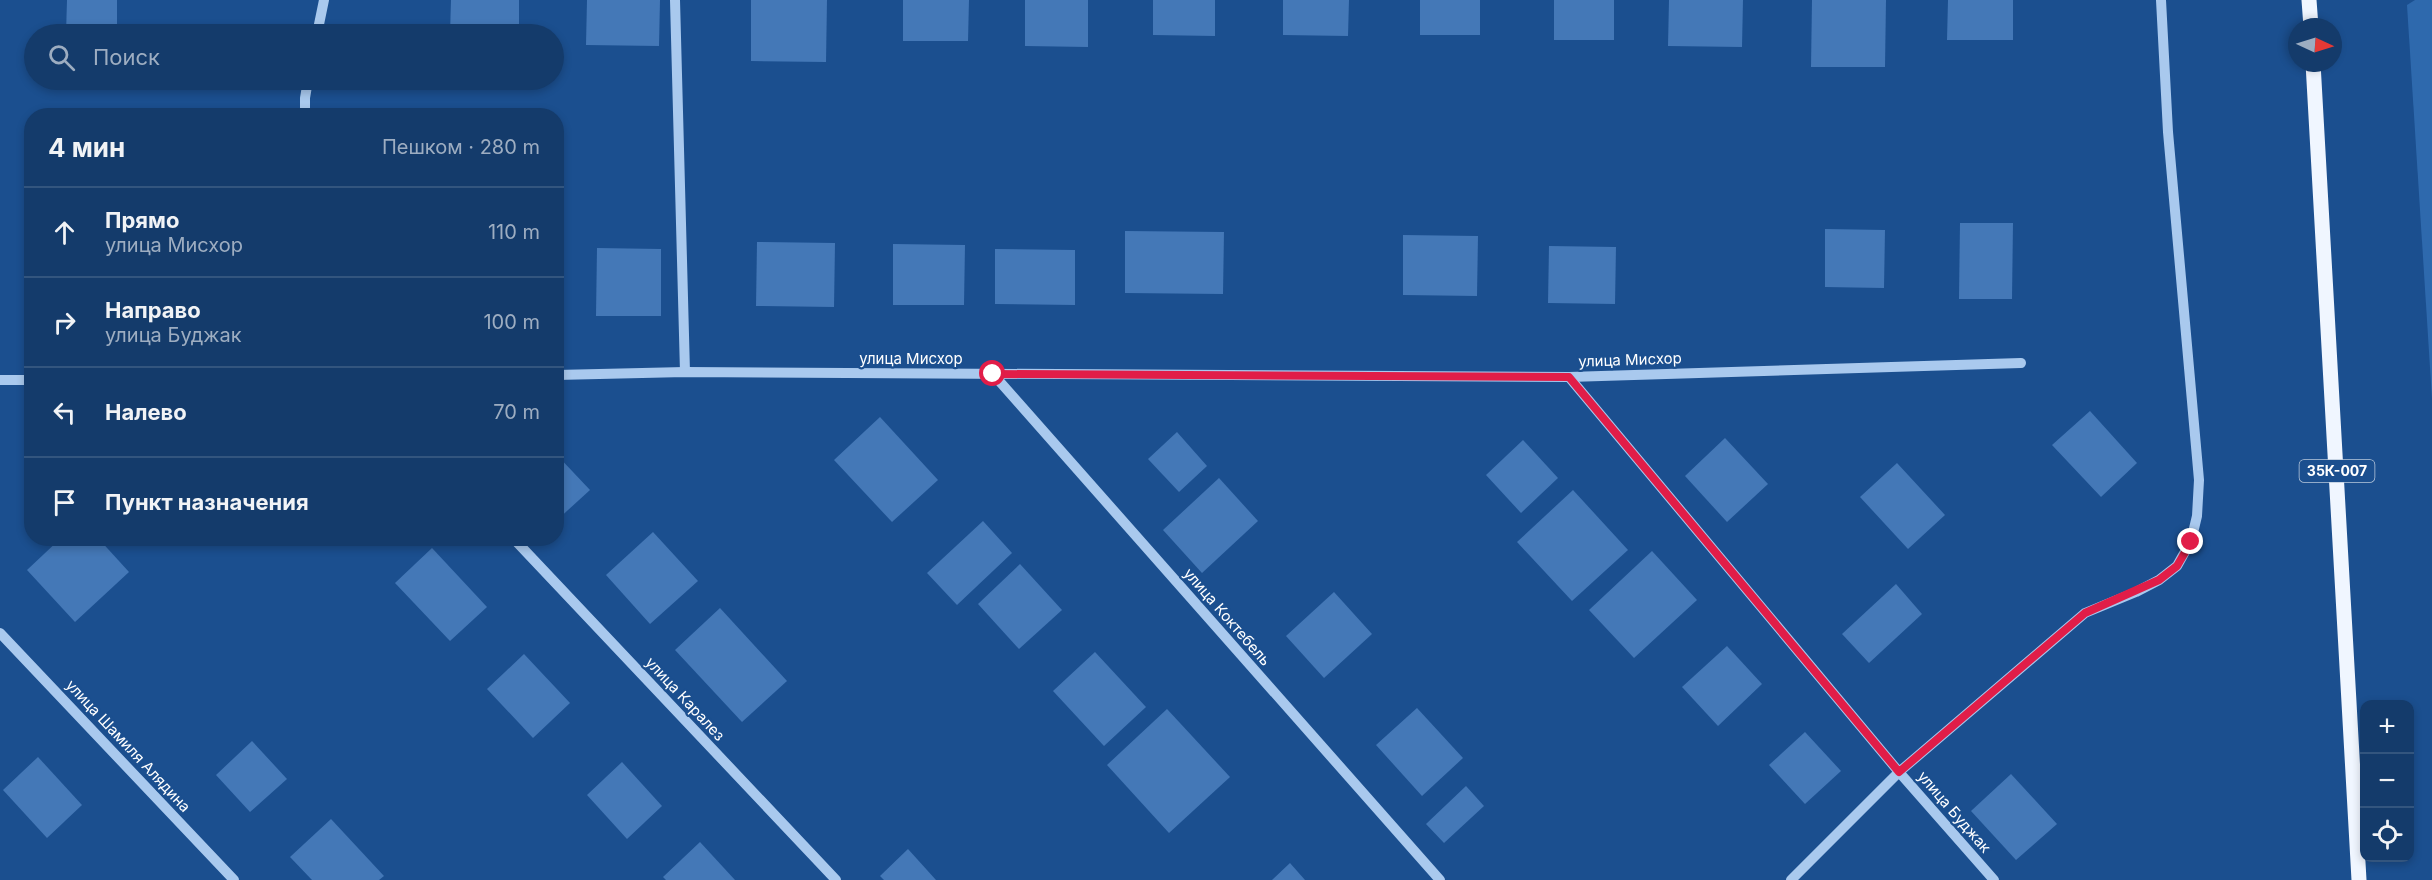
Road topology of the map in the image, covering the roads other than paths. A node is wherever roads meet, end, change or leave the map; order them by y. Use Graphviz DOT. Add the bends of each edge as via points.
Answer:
graph roads {
  1 [pos="324,0"];
  2 [pos="675,0"];
  3 [pos="2161,0"];
  4 [pos="2309,0"];
  5 [pos="2310,18"];
  6 [pos="319,24"];
  7 [pos="2314,72"];
  8 [pos="306,90"];
  9 [pos="305,108"];
  10 [pos="2021,363"];
  11 [pos="685,372"];
  12 [pos="993,374"];
  13 [pos="564,375"];
  14 [pos="1569,377"];
  15 [pos="0,380"];
  16 [pos="24,380"];
  17 [pos="521,546"];
  18 [pos="0,633"];
  19 [pos="1899,772"];
  20 [pos="234,880"];
  21 [pos="836,880"];
  22 [pos="1440,880"];
  23 [pos="1791,880"];
  24 [pos="1994,880"];
  25 [pos="2359,880"];
  1 -- 6 [label="street"];
  2 -- 11 [label="street"];
  3 -- 19 [label="street" via="2168,132 2199,480 2198,516 2191,542 2177,566 2152,584 2085,613"];
  4 -- 5 [label="main road"];
  7 -- 25 [label="main road, 35К-007"];
  8 -- 9 [label="street"];
  10 -- 14 [label="street, улица Мисхор"];
  11 -- 12 [label="street, улица Мисхор"];
  11 -- 13 [label="street, улица Мисхор"];
  12 -- 14 [label="street, улица Мисхор"];
  12 -- 22 [label="street, улица Коктебель"];
  14 -- 19 [label="street, улица Буджак"];
  15 -- 16 [label="street"];
  17 -- 21 [label="street, улица Каралез"];
  18 -- 20 [label="street, улица Шамиля Алядина"];
  19 -- 23 [label="street"];
  19 -- 24 [label="street, улица Буджак"];
}
